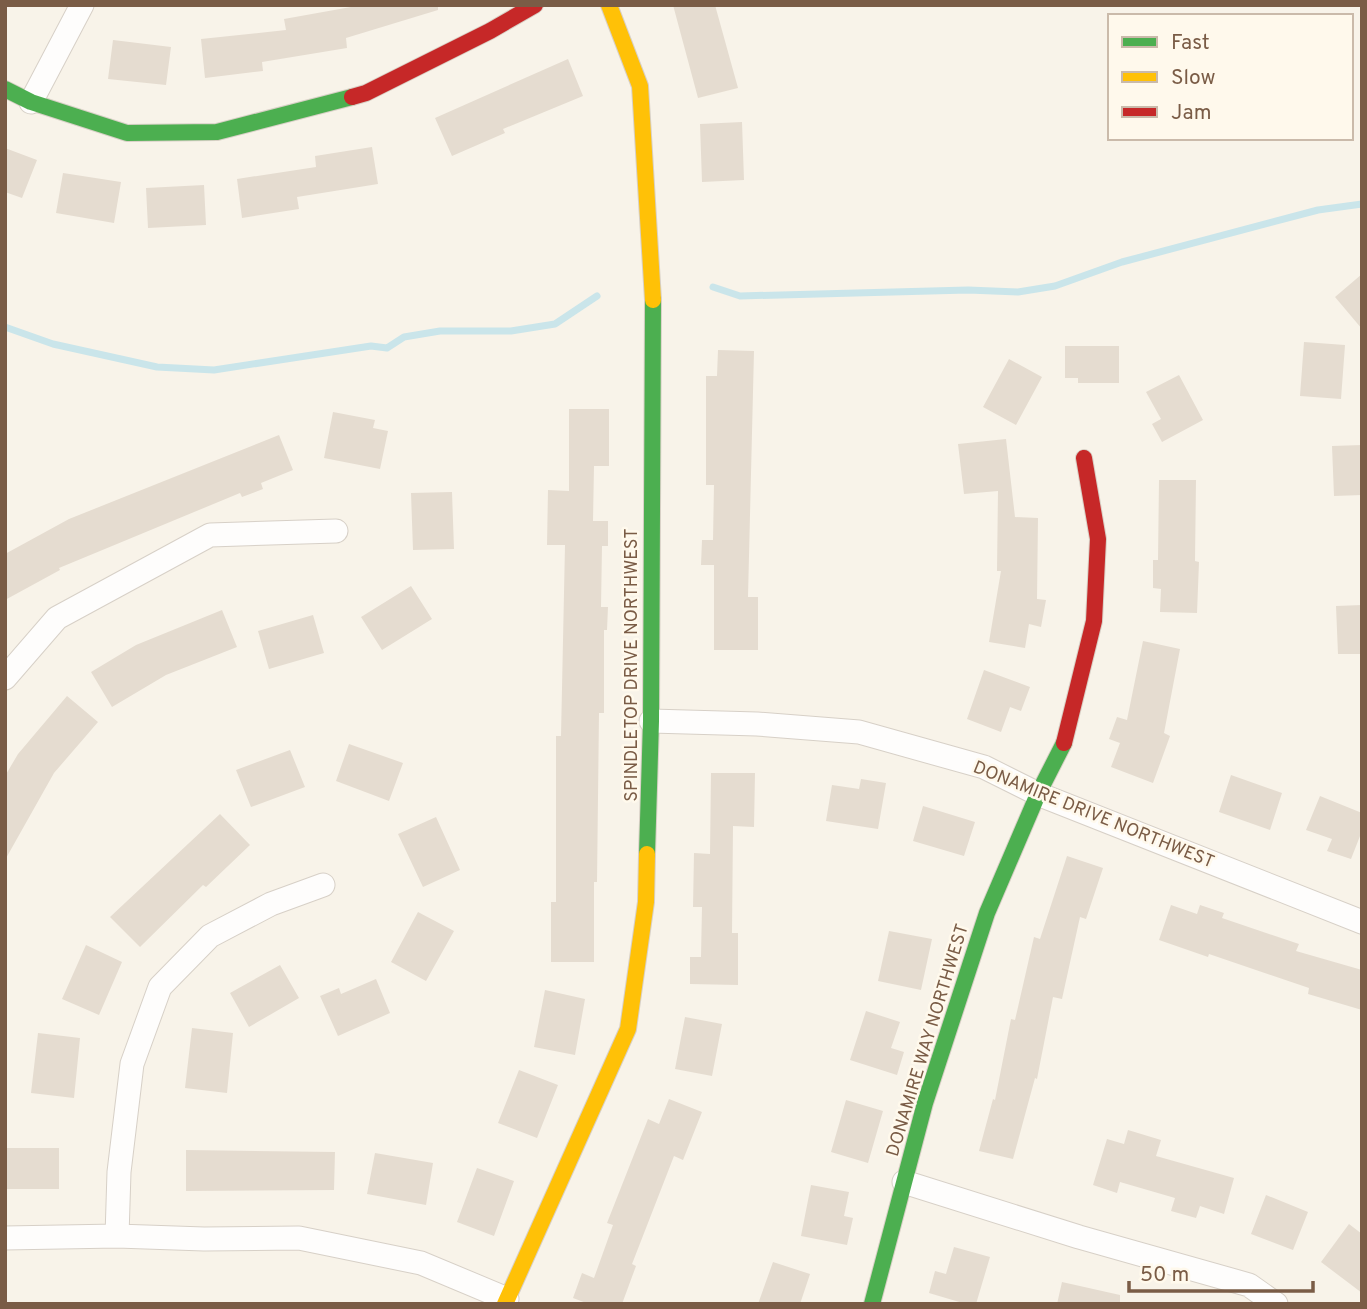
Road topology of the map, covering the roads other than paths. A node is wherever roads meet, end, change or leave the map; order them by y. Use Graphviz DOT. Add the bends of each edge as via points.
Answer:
graph roads {
  1 [pos="82,5"];
  2 [pos="535,5"];
  3 [pos="609,5"];
  4 [pos="5,89"];
  5 [pos="32,102"];
  6 [pos="1084,458"];
  7 [pos="336,531"];
  8 [pos="5,678"];
  9 [pos="652,721"];
  10 [pos="1038,794"];
  11 [pos="323,885"];
  12 [pos="1362,922"];
  13 [pos="904,1182"];
  14 [pos="117,1236"];
  15 [pos="5,1238"];
  16 [pos="506,1302"];
  17 [pos="872,1304"];
  18 [pos="1276,1304"];
  1 -- 5 [label="street"];
  2 -- 5 [label="street" via="366,93 217,132 127,133"];
  3 -- 9 [label="street, SPINDLETOP DRIVE NORTHWEST" via="640,86 653,274"];
  4 -- 5 [label="street"];
  6 -- 10 [label="street, DONAMIRE WAY NORTHWEST" via="1098,539 1094,621 1063,747"];
  7 -- 8 [label="street" via="210,535 57,618"];
  9 -- 10 [label="street, DONAMIRE DRIVE NORTHWEST" via="859,732 984,766"];
  9 -- 16 [label="street, SPINDLETOP DRIVE NORTHWEST" via="646,902 628,1029"];
  10 -- 12 [label="street, DONAMIRE DRIVE NORTHWEST"];
  10 -- 13 [label="street, DONAMIRE WAY NORTHWEST" via="987,913"];
  11 -- 14 [label="street" via="271,904 210,936 160,987 132,1064 119,1172"];
  13 -- 17 [label="street, DONAMIRE WAY NORTHWEST"];
  13 -- 18 [label="street" via="1249,1285"];
  14 -- 15 [label="street"];
  14 -- 16 [label="street" via="299,1238 421,1263"];
}
